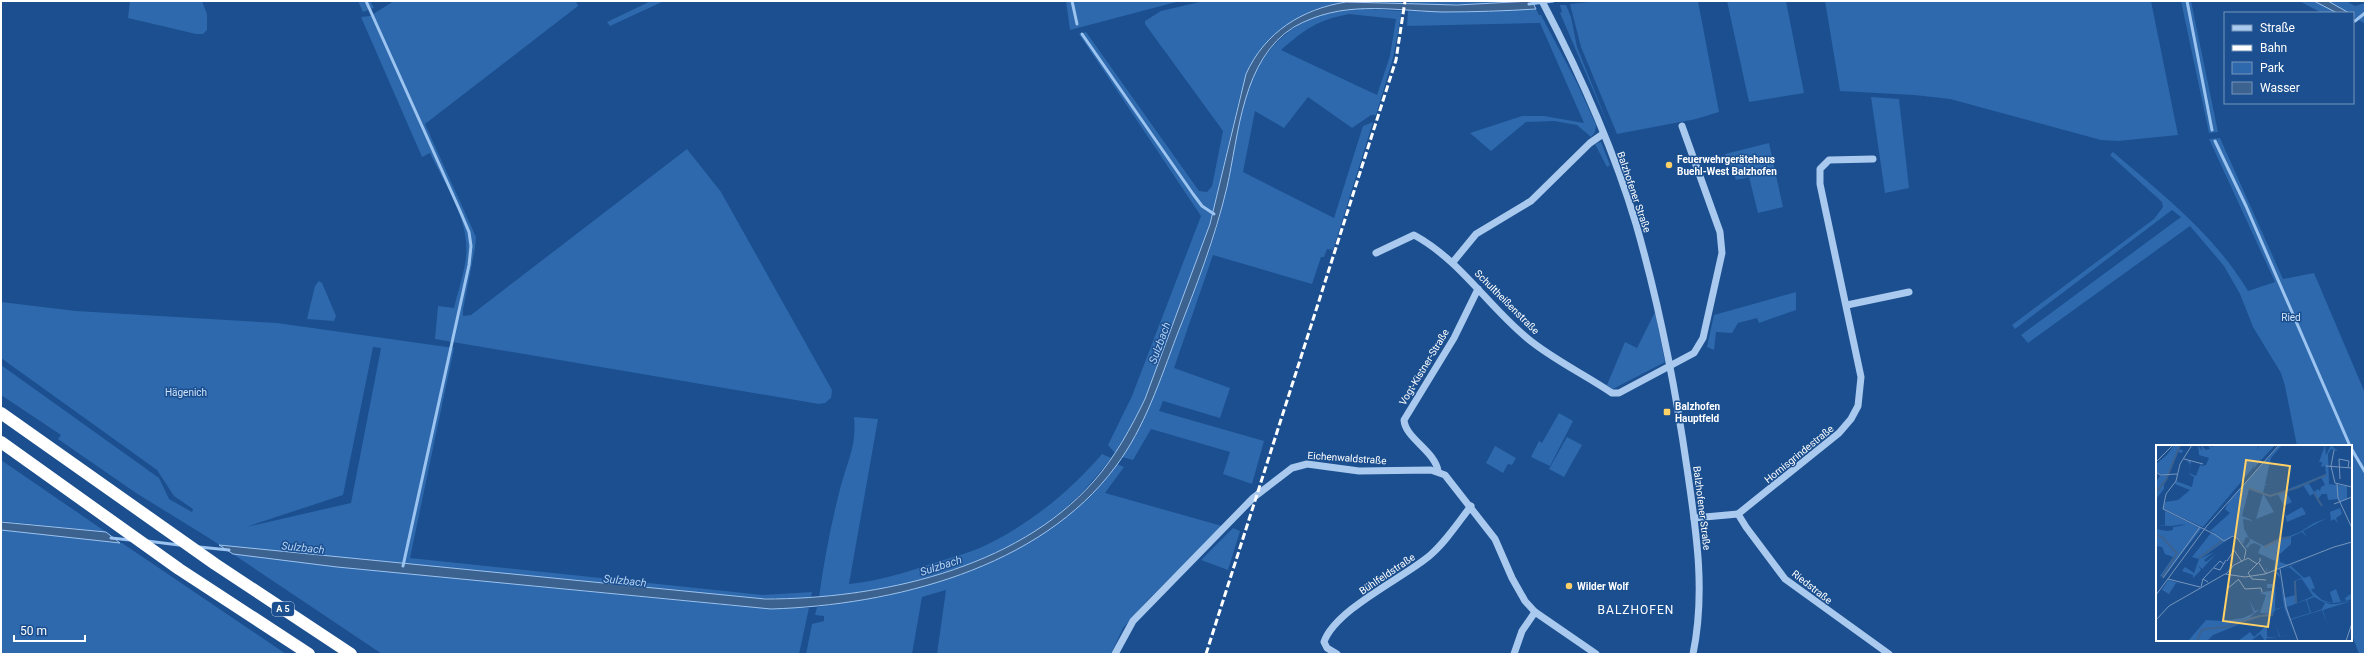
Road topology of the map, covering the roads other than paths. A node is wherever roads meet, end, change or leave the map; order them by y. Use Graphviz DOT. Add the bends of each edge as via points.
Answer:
graph roads {
  1 [pos="1542,1"];
  2 [pos="1546,1"];
  3 [pos="1548,12"];
  4 [pos="1682,126"];
  5 [pos="1603,134"];
  6 [pos="1873,159"];
  7 [pos="1376,253"];
  8 [pos="1453,262"];
  9 [pos="1478,289"];
  10 [pos="1909,292"];
  11 [pos="1847,305"];
  12 [pos="1670,366"];
  13 [pos="1,412"];
  14 [pos="1,442"];
  15 [pos="1438,471"];
  16 [pos="1471,506"];
  17 [pos="1738,514"];
  18 [pos="1694,518"];
  19 [pos="1535,612"];
  20 [pos="310,654"];
  21 [pos="351,654"];
  22 [pos="1115,654"];
  23 [pos="1337,654"];
  24 [pos="1514,654"];
  25 [pos="1596,654"];
  26 [pos="1693,654"];
  27 [pos="1889,654"];
  1 -- 3 [label="street"];
  2 -- 3 [label="street"];
  3 -- 5 [label="street, Balzhofener Straße"];
  4 -- 12 [label="street" via="1720,232 1722,253 1700,346 1694,353"];
  5 -- 8 [label="street" via="1590,143 1531,201 1476,234"];
  5 -- 12 [label="street, Balzhofener Straße" via="1635,223"];
  6 -- 11 [label="street, Hornisgrindestraße" via="1829,160 1820,169 1824,207"];
  7 -- 8 [label="street, Schultheißenstraße" via="1414,235"];
  8 -- 9 [label="street, Schultheißenstraße"];
  9 -- 12 [label="street, Schultheißenstraße" via="1527,338 1612,393 1619,393"];
  9 -- 15 [label="street, Vogt-Kistner-Straße" via="1454,338 1404,420 1408,429 1437,463"];
  10 -- 11 [label="street"];
  11 -- 17 [label="street, Hornisgrindestraße" via="1861,377 1860,398 1854,414 1840,433"];
  12 -- 18 [label="street, Balzhofener Straße"];
  13 -- 21 [label="highway, A 5" via="215,564"];
  14 -- 20 [label="highway, A 5" via="179,569"];
  15 -- 16 [label="street" via="1445,475"];
  15 -- 22 [label="street, Eichenwaldstraße" via="1360,471 1307,464 1292,468 1253,498 1157,596 1134,621"];
  16 -- 19 [label="street" via="1495,539 1516,587"];
  16 -- 23 [label="street, Bühlfeldstraße" via="1445,541 1429,557 1340,619 1324,642 1327,648"];
  17 -- 18 [label="street"];
  17 -- 27 [label="street, Riedstraße" via="1786,579"];
  18 -- 26 [label="street, Balzhofener Straße" via="1700,573 1700,609"];
  19 -- 24 [label="street" via="1522,631"];
  19 -- 25 [label="street"];
}
